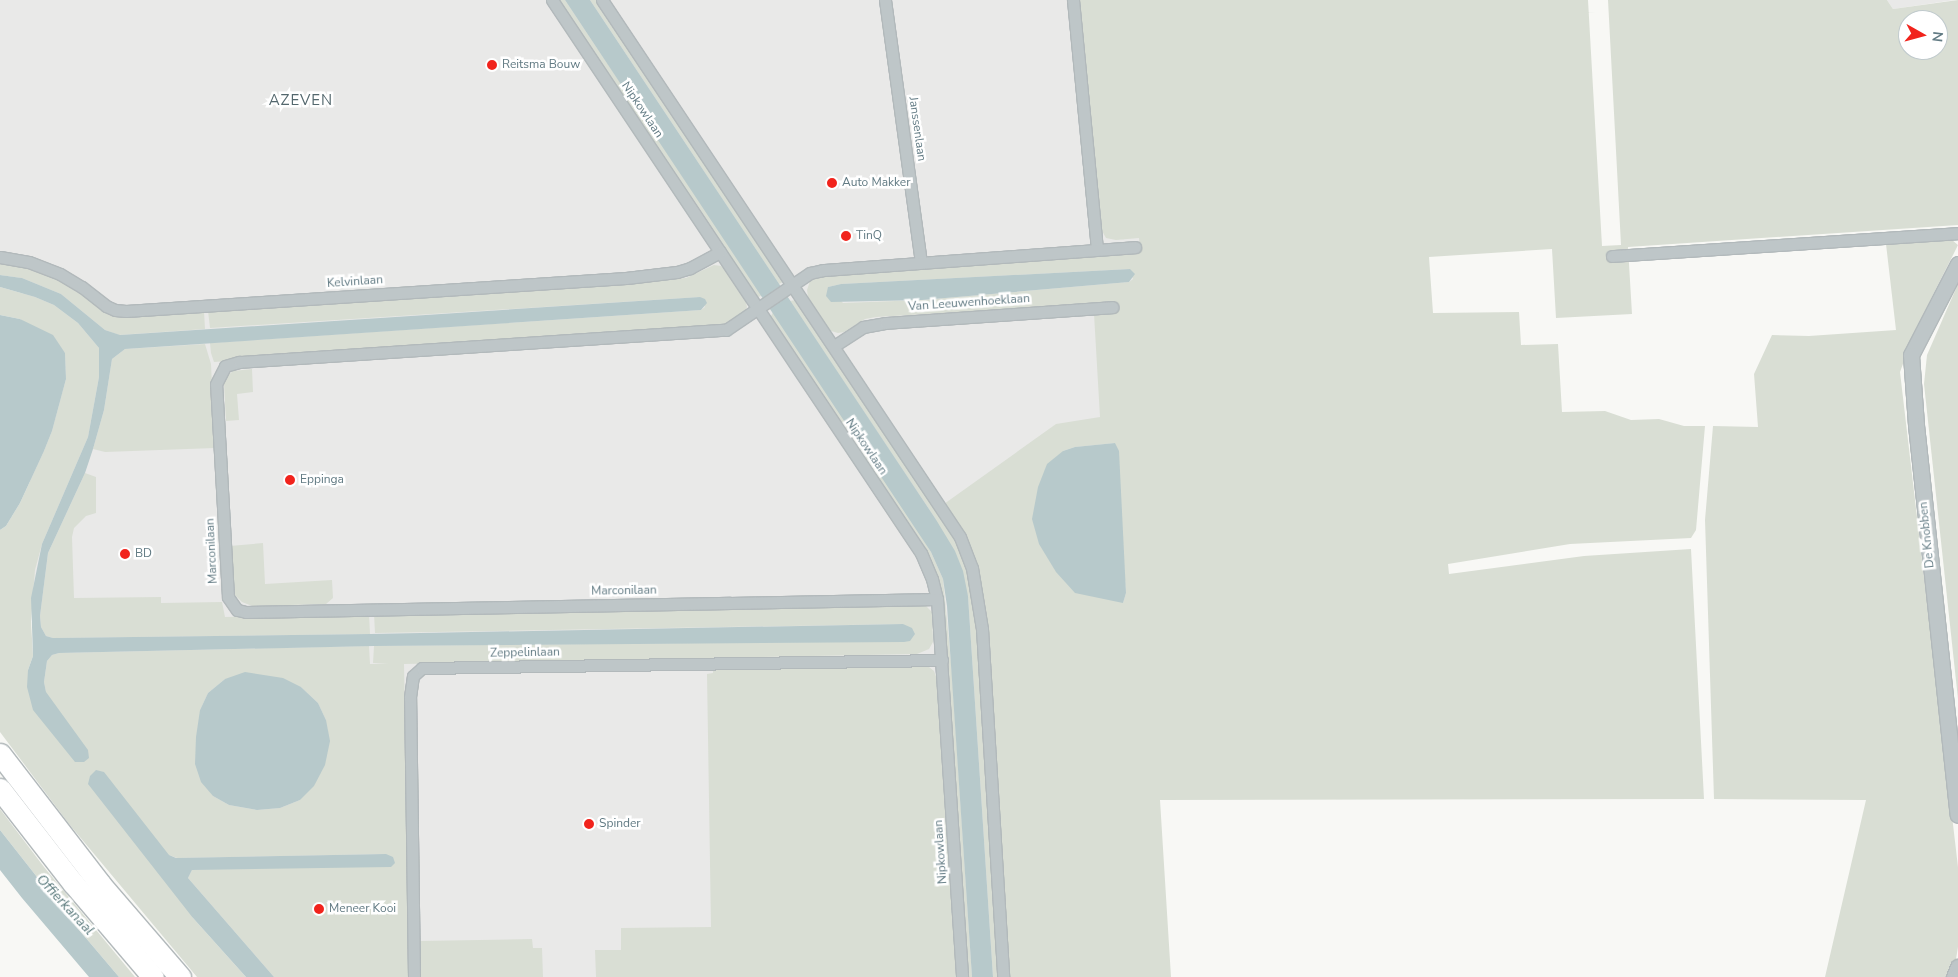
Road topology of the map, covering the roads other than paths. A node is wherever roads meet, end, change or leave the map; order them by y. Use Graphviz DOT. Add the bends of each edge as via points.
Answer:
graph roads {
  1 [pos="552,0"];
  2 [pos="602,0"];
  3 [pos="885,0"];
  4 [pos="1073,0"];
  5 [pos="1958,233"];
  6 [pos="1136,247"];
  7 [pos="1097,248"];
  8 [pos="720,252"];
  9 [pos="1612,256"];
  10 [pos="0,257"];
  11 [pos="921,262"];
  12 [pos="1958,264"];
  13 [pos="792,285"];
  14 [pos="1112,307"];
  15 [pos="759,309"];
  16 [pos="834,346"];
  17 [pos="936,599"];
  18 [pos="942,660"];
  19 [pos="0,754"];
  20 [pos="0,789"];
  21 [pos="1958,816"];
  22 [pos="1958,967"];
  23 [pos="153,977"];
  24 [pos="180,977"];
  25 [pos="414,977"];
  26 [pos="962,977"];
  27 [pos="1003,977"];
  28 [pos="1954,977"];
  1 -- 8 [label="street, Nipkowlaan"];
  2 -- 13 [label="street"];
  3 -- 11 [label="street, Janssenlaan"];
  4 -- 7 [label="street"];
  5 -- 9 [label="street"];
  6 -- 7 [label="street"];
  7 -- 11 [label="street"];
  8 -- 10 [label="street, Kelvinlaan" via="677,272 626,278 126,311 106,306 60,274 29,262"];
  8 -- 15 [label="street, Nipkowlaan"];
  11 -- 13 [label="street" via="823,270 810,273"];
  12 -- 21 [label="street, De Knobben" via="1912,355 1916,425"];
  13 -- 15 [label="street"];
  13 -- 16 [label="street"];
  14 -- 16 [label="street, Van Leeuwenhoeklaan" via="885,322 863,327"];
  15 -- 17 [label="street, Nipkowlaan" via="922,553"];
  15 -- 17 [label="street, Marconilaan" via="726,330 712,333 239,362 225,366 216,384 228,597 231,604 246,612"];
  16 -- 27 [label="street" via="960,537 972,568 982,630"];
  17 -- 18 [label="street, Nipkowlaan"];
  18 -- 25 [label="street, Zeppelinlaan" via="422,668 412,676 410,697"];
  18 -- 26 [label="street, Nipkowlaan"];
  19 -- 24 [label="highway" via="100,884"];
  20 -- 23 [label="highway" via="73,883"];
  22 -- 28 [label="street"];
}
